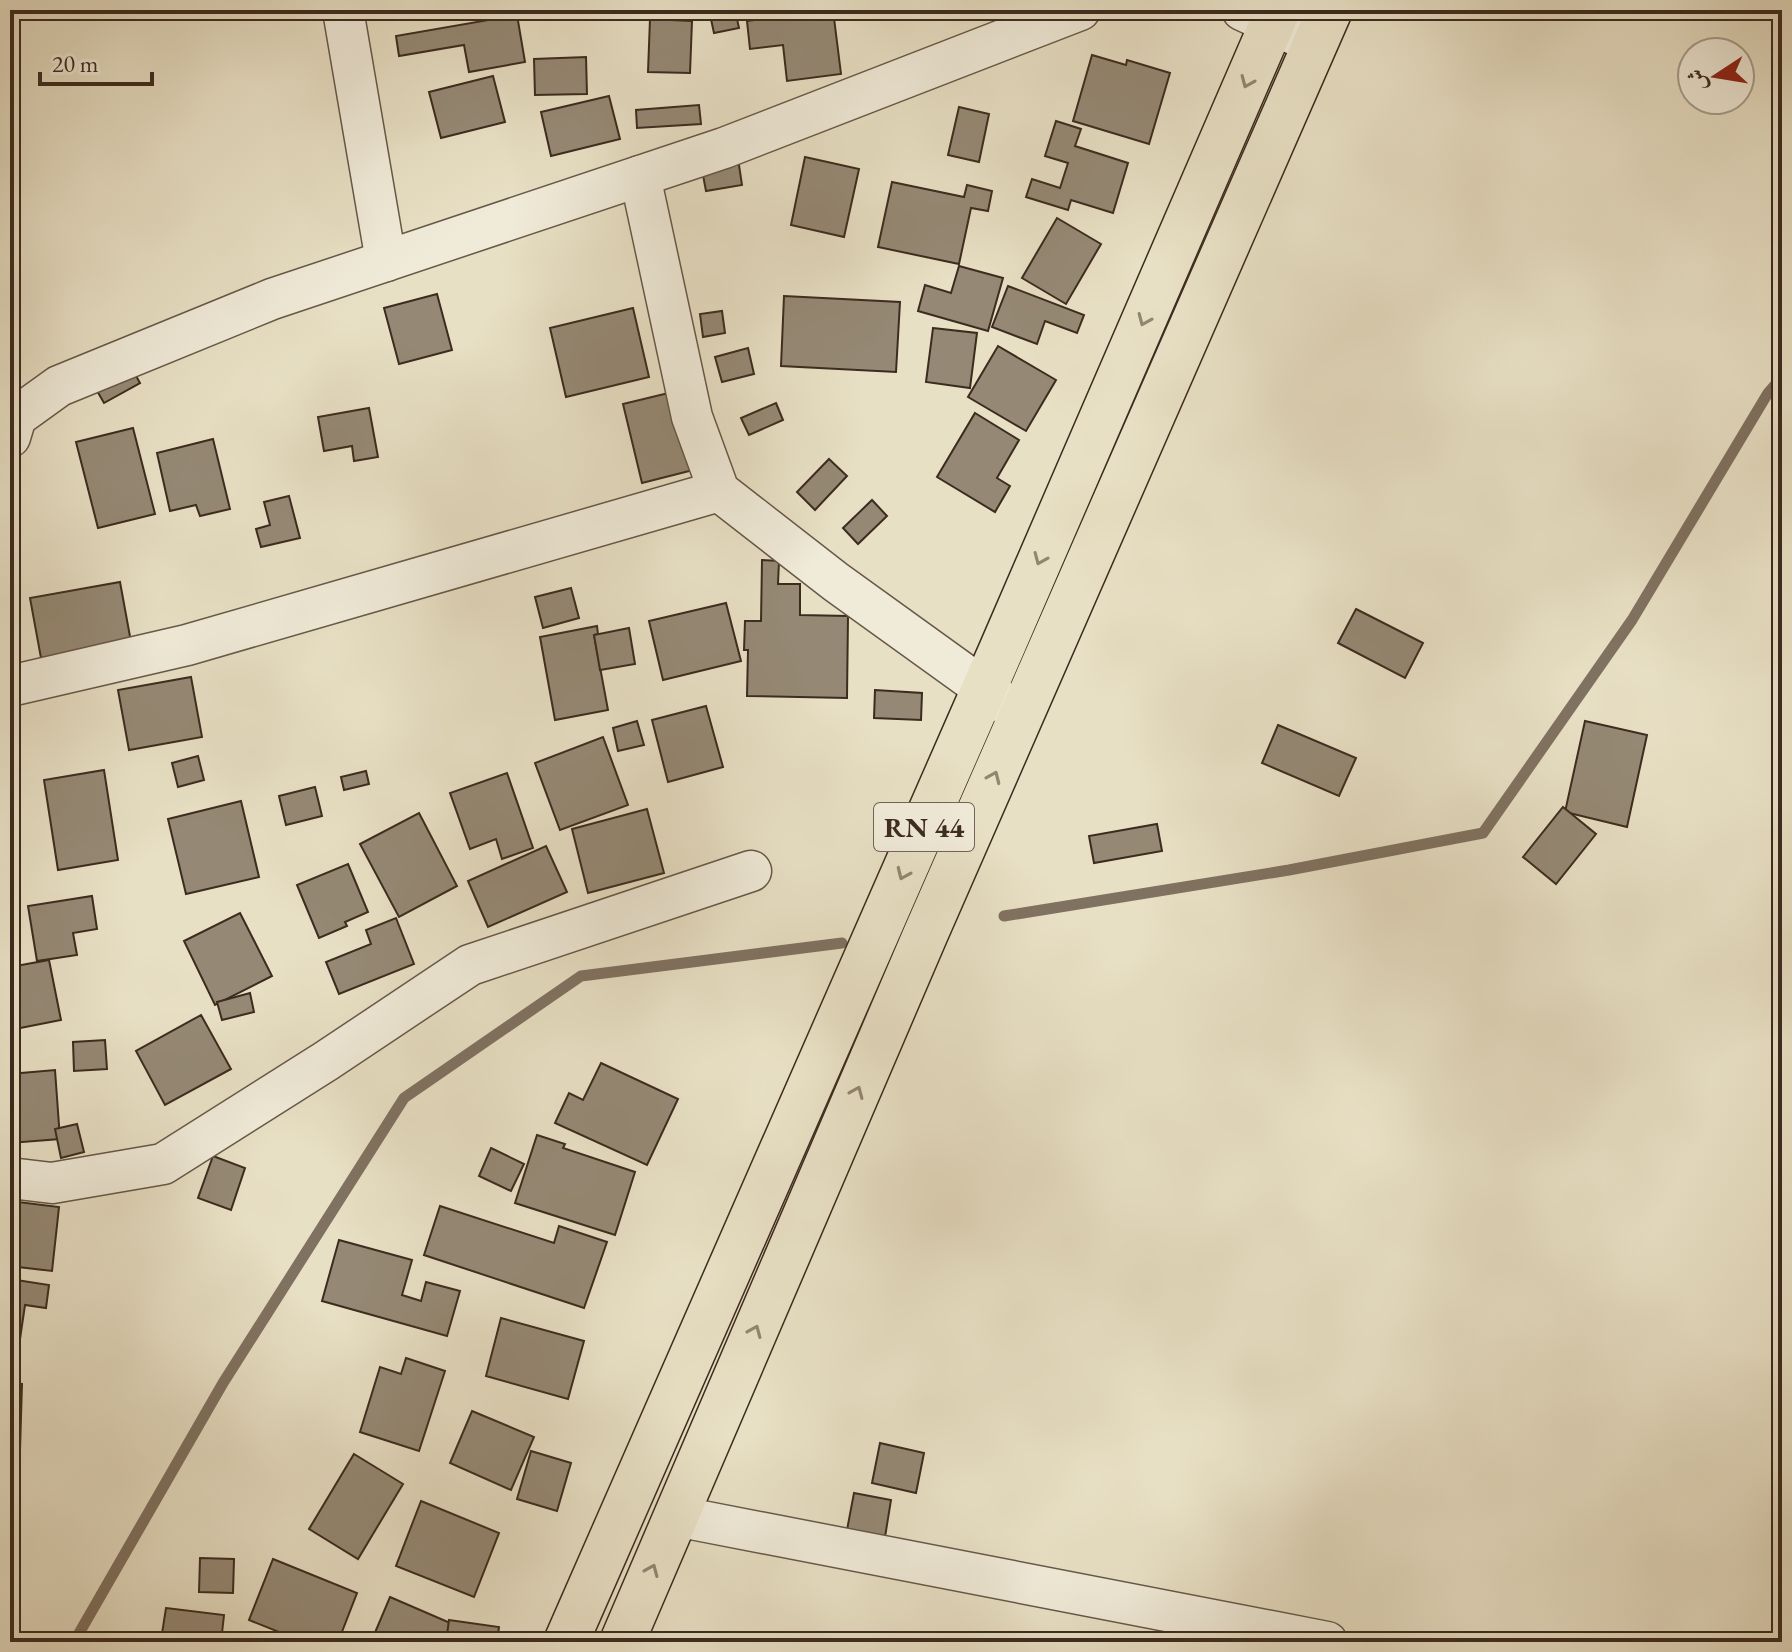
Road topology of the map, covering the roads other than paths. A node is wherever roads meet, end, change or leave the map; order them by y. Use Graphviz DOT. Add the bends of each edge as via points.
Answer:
graph roads {
  1 [pos="343,10"];
  2 [pos="1080,10"];
  3 [pos="1264,15"];
  4 [pos="1323,27"];
  5 [pos="640,176"];
  6 [pos="386,261"];
  7 [pos="10,437"];
  8 [pos="719,491"];
  9 [pos="10,686"];
  10 [pos="983,690"];
  11 [pos="1021,715"];
  12 [pos="751,871"];
  13 [pos="10,1178"];
  14 [pos="676,1516"];
  15 [pos="566,1642"];
  16 [pos="622,1642"];
  17 [pos="1327,1642"];
  1 -- 6 [label="street"];
  2 -- 5 [label="street"];
  3 -- 4 [label="street"];
  3 -- 10 [label="highway, RN 44, one-way"];
  4 -- 11 [label="highway, RN 44"];
  5 -- 6 [label="street"];
  5 -- 8 [label="street" via="692,417"];
  6 -- 7 [label="street" via="272,299 59,386 16,417"];
  8 -- 9 [label="street" via="187,645"];
  8 -- 10 [label="street"];
  10 -- 11 [label="street"];
  10 -- 15 [label="highway, RN 44, one-way"];
  14 -- 11 [label="highway, RN 44, one-way"];
  12 -- 13 [label="street" via="470,965 163,1164 52,1183"];
  16 -- 14 [label="highway, RN 44, one-way"];
  14 -- 17 [label="street"];
}
